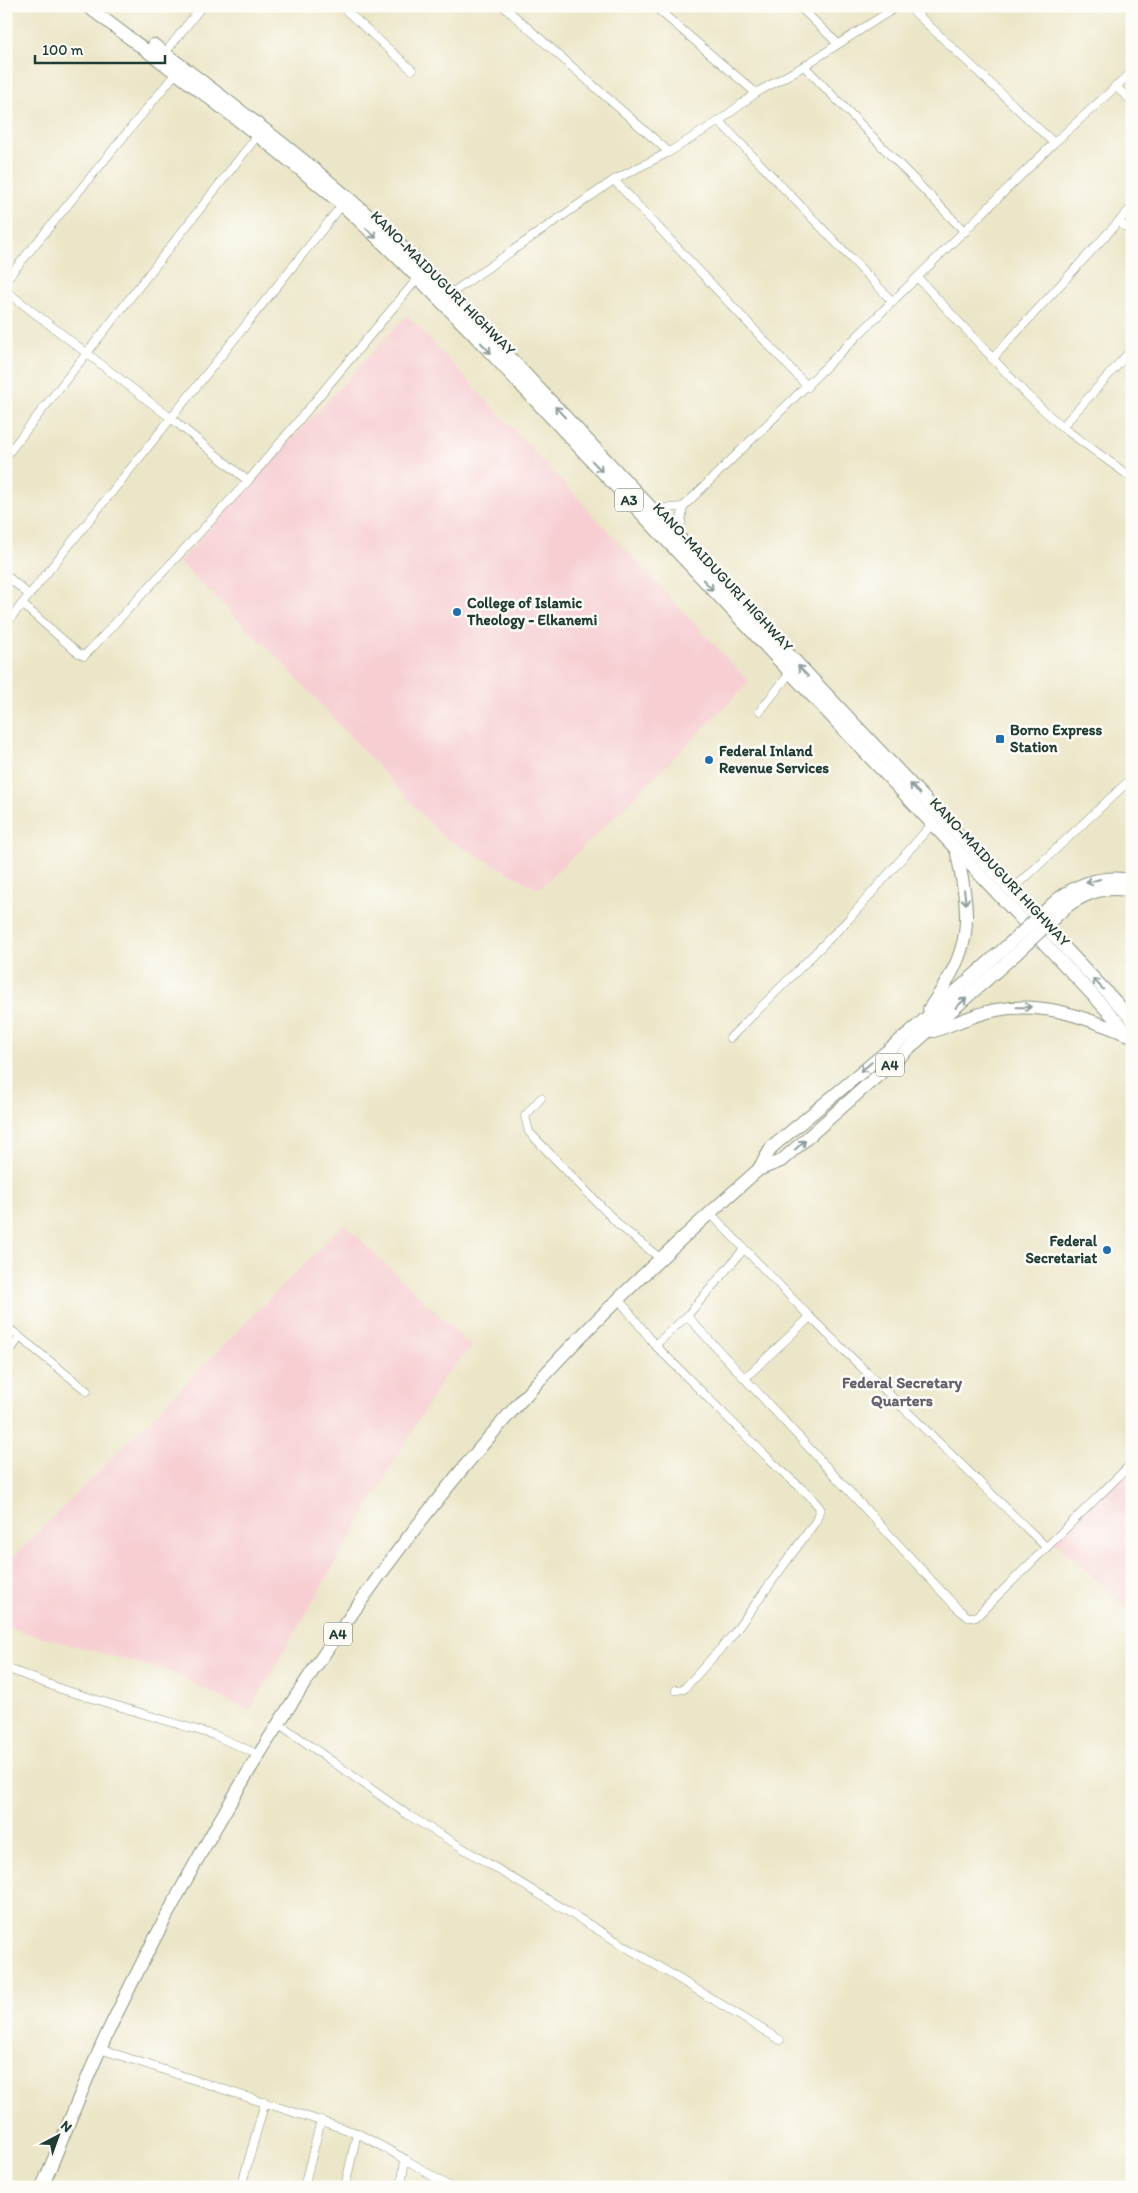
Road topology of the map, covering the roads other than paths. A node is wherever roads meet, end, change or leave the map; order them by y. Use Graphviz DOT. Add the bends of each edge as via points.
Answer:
graph roads {
  1 [pos="87,6"];
  2 [pos="102,6"];
  3 [pos="202,6"];
  4 [pos="340,6"];
  5 [pos="503,6"];
  6 [pos="654,6"];
  7 [pos="799,6"];
  8 [pos="898,6"];
  9 [pos="908,6"];
  10 [pos="838,44"];
  11 [pos="164,53"];
  12 [pos="804,66"];
  13 [pos="412,70"];
  14 [pos="1132,72"];
  15 [pos="176,73"];
  16 [pos="1115,86"];
  17 [pos="756,93"];
  18 [pos="1132,101"];
  19 [pos="719,121"];
  20 [pos="258,135"];
  21 [pos="1054,143"];
  22 [pos="669,152"];
  23 [pos="614,180"];
  24 [pos="342,205"];
  25 [pos="1132,207"];
  26 [pos="1119,222"];
  27 [pos="965,232"];
  28 [pos="1132,232"];
  29 [pos="418,278"];
  30 [pos="918,278"];
  31 [pos="6,280"];
  32 [pos="6,291"];
  33 [pos="450,294"];
  34 [pos="893,302"];
  35 [pos="1131,352"];
  36 [pos="85,353"];
  37 [pos="992,359"];
  38 [pos="808,387"];
  39 [pos="172,419"];
  40 [pos="1062,428"];
  41 [pos="6,456"];
  42 [pos="1132,478"];
  43 [pos="248,481"];
  44 [pos="683,507"];
  45 [pos="652,509"];
  46 [pos="679,538"];
  47 [pos="6,575"];
  48 [pos="29,595"];
  49 [pos="22,604"];
  50 [pos="6,624"];
  51 [pos="790,673"];
  52 [pos="760,712"];
  53 [pos="1132,778"];
  54 [pos="932,824"];
  55 [pos="956,850"];
  56 [pos="1132,880"];
  57 [pos="1011,890"];
  58 [pos="1132,891"];
  59 [pos="1062,903"];
  60 [pos="1131,1018"];
  61 [pos="922,1030"];
  62 [pos="1131,1037"];
  63 [pos="730,1038"];
  64 [pos="541,1098"];
  65 [pos="710,1212"];
  66 [pos="744,1249"];
  67 [pos="660,1259"];
  68 [pos="618,1298"];
  69 [pos="687,1316"];
  70 [pos="810,1317"];
  71 [pos="6,1326"];
  72 [pos="20,1337"];
  73 [pos="655,1345"];
  74 [pos="6,1356"];
  75 [pos="745,1378"];
  76 [pos="86,1390"];
  77 [pos="1132,1463"];
  78 [pos="1046,1547"];
  79 [pos="6,1668"];
  80 [pos="676,1690"];
  81 [pos="278,1723"];
  82 [pos="259,1755"];
  83 [pos="780,2040"];
  84 [pos="100,2049"];
  85 [pos="265,2102"];
  86 [pos="321,2120"];
  87 [pos="357,2133"];
  88 [pos="405,2159"];
  89 [pos="42,2187"];
  90 [pos="241,2187"];
  91 [pos="304,2187"];
  92 [pos="345,2187"];
  93 [pos="400,2187"];
  94 [pos="450,2187"];
  1 -- 15 [label="highway, KANO-MAIDUGURI HIGHWAY / A3"];
  2 -- 11 [label="highway, KANO-MAIDUGURI HIGHWAY / A3"];
  3 -- 11 [label="street"];
  4 -- 13 [label="street"];
  5 -- 22 [label="street"];
  6 -- 17 [label="street"];
  7 -- 10 [label="street"];
  8 -- 10 [label="street"];
  9 -- 21 [label="street"];
  10 -- 12 [label="street"];
  11 -- 33 [label="highway, KANO-MAIDUGURI HIGHWAY / A3" via="299,157 371,218"];
  12 -- 17 [label="street"];
  12 -- 27 [label="street"];
  14 -- 16 [label="street"];
  15 -- 20 [label="highway, KANO-MAIDUGURI HIGHWAY / A3"];
  15 -- 31 [label="street"];
  16 -- 18 [label="street"];
  16 -- 21 [label="street"];
  17 -- 19 [label="street"];
  19 -- 22 [label="street"];
  19 -- 34 [label="street"];
  20 -- 24 [label="highway, KANO-MAIDUGURI HIGHWAY / A3"];
  20 -- 36 [label="street"];
  21 -- 27 [label="street"];
  22 -- 23 [label="street"];
  23 -- 33 [label="street"];
  23 -- 38 [label="street"];
  24 -- 29 [label="highway, KANO-MAIDUGURI HIGHWAY / A3, one-way"];
  24 -- 39 [label="street"];
  25 -- 26 [label="street"];
  26 -- 28 [label="street"];
  26 -- 37 [label="street"];
  27 -- 30 [label="street"];
  29 -- 43 [label="street"];
  29 -- 51 [label="highway, KANO-MAIDUGURI HIGHWAY / A3, one-way"];
  30 -- 34 [label="street"];
  30 -- 37 [label="street"];
  32 -- 36 [label="street"];
  45 -- 33 [label="highway, KANO-MAIDUGURI HIGHWAY / A3, one-way"];
  34 -- 38 [label="street"];
  35 -- 40 [label="street"];
  36 -- 39 [label="street"];
  36 -- 41 [label="street"];
  37 -- 40 [label="street"];
  38 -- 44 [label="street"];
  39 -- 43 [label="street"];
  39 -- 48 [label="street"];
  40 -- 42 [label="street"];
  43 -- 49 [label="street" via="84,656"];
  44 -- 45 [label="street"];
  44 -- 46 [label="street"];
  45 -- 46 [label="highway, KANO-MAIDUGURI HIGHWAY / A3"];
  57 -- 46 [label="highway, KANO-MAIDUGURI HIGHWAY / A3, one-way"];
  47 -- 48 [label="street"];
  48 -- 49 [label="street"];
  49 -- 50 [label="street"];
  51 -- 52 [label="street"];
  51 -- 54 [label="highway, KANO-MAIDUGURI HIGHWAY / A3"];
  53 -- 57 [label="street"];
  54 -- 55 [label="highway, KANO-MAIDUGURI HIGHWAY / A3"];
  54 -- 63 [label="street" via="848,920"];
  55 -- 61 [label="highway, one-way" via="964,887 966,936 960,956"];
  55 -- 62 [label="highway, KANO-MAIDUGURI HIGHWAY / A3"];
  56 -- 59 [label="highway, A4, one-way" via="1105,878 1092,881 1078,886"];
  60 -- 57 [label="highway, KANO-MAIDUGURI HIGHWAY / A3, one-way"];
  58 -- 59 [label="highway, A4" via="1104,889"];
  59 -- 61 [label="highway, A4, bridge"];
  61 -- 62 [label="highway, one-way" via="996,1010 1026,1007 1057,1010"];
  61 -- 65 [label="highway, A4" via="781,1162 758,1170"];
  64 -- 67 [label="street" via="525,1116 529,1132 620,1226"];
  65 -- 66 [label="street"];
  65 -- 67 [label="highway, A4"];
  66 -- 69 [label="street"];
  66 -- 70 [label="street"];
  67 -- 68 [label="highway, A4"];
  68 -- 73 [label="street"];
  68 -- 81 [label="highway, A4" via="536,1384 429,1512 367,1593"];
  69 -- 73 [label="street"];
  69 -- 75 [label="street"];
  70 -- 75 [label="street"];
  70 -- 78 [label="street"];
  71 -- 72 [label="street"];
  72 -- 74 [label="street"];
  72 -- 76 [label="street"];
  73 -- 80 [label="street" via="820,1508 816,1521 732,1636 684,1689"];
  75 -- 78 [label="street" via="968,1617 976,1617"];
  77 -- 78 [label="street"];
  79 -- 82 [label="street" via="61,1689 214,1735"];
  81 -- 82 [label="highway, A4"];
  81 -- 83 [label="street" via="408,1815"];
  82 -- 84 [label="highway, A4" via="183,1886"];
  84 -- 85 [label="street"];
  84 -- 89 [label="highway, A4"];
  85 -- 86 [label="street"];
  85 -- 90 [label="street"];
  86 -- 87 [label="street"];
  86 -- 91 [label="street"];
  87 -- 88 [label="street"];
  87 -- 92 [label="street"];
  88 -- 93 [label="street"];
  88 -- 94 [label="street"];
}
